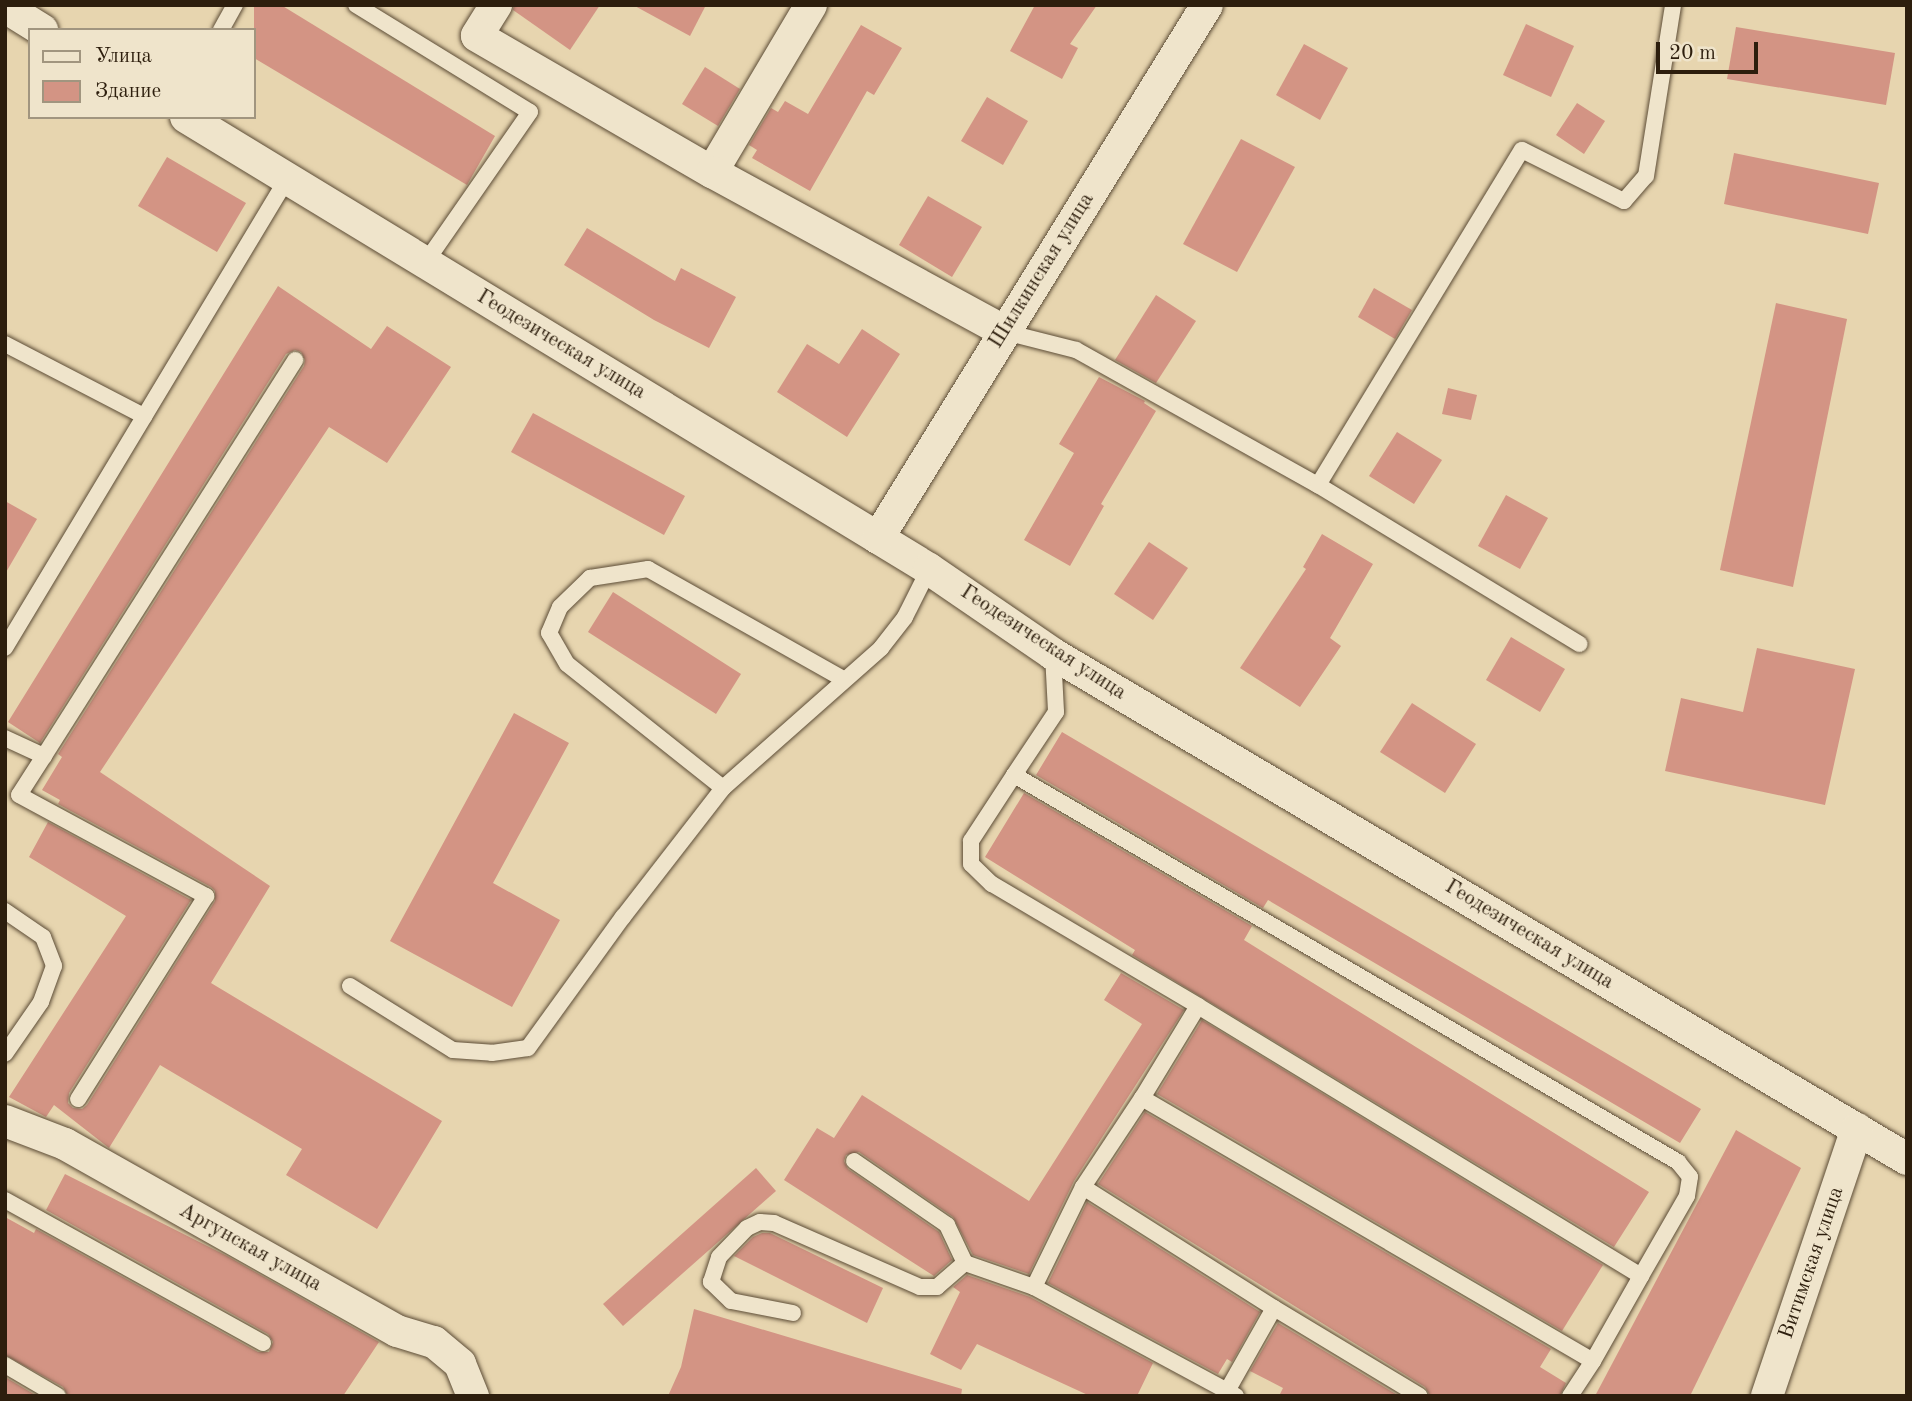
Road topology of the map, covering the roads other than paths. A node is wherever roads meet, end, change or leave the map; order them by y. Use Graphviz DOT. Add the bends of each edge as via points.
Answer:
graph roads {
  1 [pos="235,5"];
  2 [pos="356,5"];
  3 [pos="496,5"];
  4 [pos="811,5"];
  5 [pos="1206,5"];
  6 [pos="1673,5"];
  7 [pos="5,7"];
  8 [pos="39,28"];
  9 [pos="222,28"];
  10 [pos="189,119"];
  11 [pos="712,172"];
  12 [pos="287,179"];
  13 [pos="425,263"];
  14 [pos="1005,332"];
  15 [pos="5,344"];
  16 [pos="295,360"];
  17 [pos="144,416"];
  18 [pos="1318,485"];
  19 [pos="878,538"];
  20 [pos="929,569"];
  21 [pos="1578,644"];
  22 [pos="5,648"];
  23 [pos="1053,653"];
  24 [pos="843,679"];
  25 [pos="5,738"];
  26 [pos="44,756"];
  27 [pos="1014,775"];
  28 [pos="723,788"];
  29 [pos="5,911"];
  30 [pos="350,986"];
  31 [pos="1198,1006"];
  32 [pos="5,1054"];
  33 [pos="1142,1098"];
  34 [pos="78,1100"];
  35 [pos="5,1121"];
  36 [pos="1857,1129"];
  37 [pos="1907,1159"];
  38 [pos="854,1161"];
  39 [pos="1083,1187"];
  40 [pos="5,1200"];
  41 [pos="965,1263"];
  42 [pos="1641,1276"];
  43 [pos="1034,1287"];
  44 [pos="1274,1308"];
  45 [pos="793,1313"];
  46 [pos="263,1343"];
  47 [pos="1593,1361"];
  48 [pos="5,1365"];
  49 [pos="1231,1394"];
  50 [pos="471,1395"];
  51 [pos="58,1396"];
  52 [pos="1420,1396"];
  53 [pos="1570,1396"];
  54 [pos="1767,1396"];
  1 -- 9 [label="lane"];
  2 -- 13 [label="lane" via="530,112"];
  3 -- 11 [label="street" via="477,36"];
  4 -- 11 [label="street"];
  5 -- 14 [label="street, Шилкинская улица"];
  6 -- 18 [label="lane" via="1646,176 1624,201 1522,150"];
  7 -- 8 [label="street"];
  10 -- 12 [label="street, Геодезическая улица"];
  11 -- 14 [label="street"];
  12 -- 13 [label="street, Геодезическая улица"];
  12 -- 17 [label="lane"];
  13 -- 19 [label="street, Геодезическая улица"];
  14 -- 18 [label="lane" via="1076,350"];
  14 -- 19 [label="street, Шилкинская улица"];
  15 -- 17 [label="lane"];
  16 -- 26 [label="lane"];
  17 -- 22 [label="lane"];
  18 -- 21 [label="lane"];
  19 -- 20 [label="street, Геодезическая улица"];
  20 -- 23 [label="street, Геодезическая улица"];
  20 -- 24 [label="lane" via="905,617 881,648"];
  23 -- 27 [label="lane" via="1056,712"];
  23 -- 36 [label="street, Геодезическая улица"];
  24 -- 28 [label="lane"];
  24 -- 28 [label="lane" via="648,569 590,578 560,607 549,633 567,664"];
  25 -- 26 [label="lane"];
  26 -- 34 [label="lane" via="19,795 206,896"];
  27 -- 31 [label="lane" via="971,841 971,864 992,884"];
  27 -- 42 [label="lane" via="1678,1162 1690,1177 1687,1196"];
  28 -- 30 [label="lane" via="528,1048 492,1053 453,1050"];
  29 -- 32 [label="lane" via="43,937 54,966 41,1002"];
  31 -- 33 [label="lane"];
  31 -- 42 [label="lane"];
  33 -- 39 [label="lane"];
  33 -- 47 [label="lane"];
  35 -- 50 [label="street, Аргунская улица" via="65,1144 397,1331 434,1342 460,1364"];
  36 -- 37 [label="street, Геодезическая улица"];
  36 -- 54 [label="street, Витимская улица"];
  38 -- 41 [label="lane" via="947,1225"];
  39 -- 43 [label="lane"];
  39 -- 44 [label="lane"];
  40 -- 46 [label="lane"];
  41 -- 43 [label="lane"];
  41 -- 45 [label="lane" via="937,1287 919,1287 774,1223 760,1222 747,1228 719,1257 711,1282 731,1301"];
  42 -- 47 [label="lane"];
  43 -- 49 [label="lane"];
  44 -- 49 [label="lane"];
  44 -- 52 [label="lane"];
  47 -- 53 [label="lane"];
  48 -- 51 [label="lane"];
}
